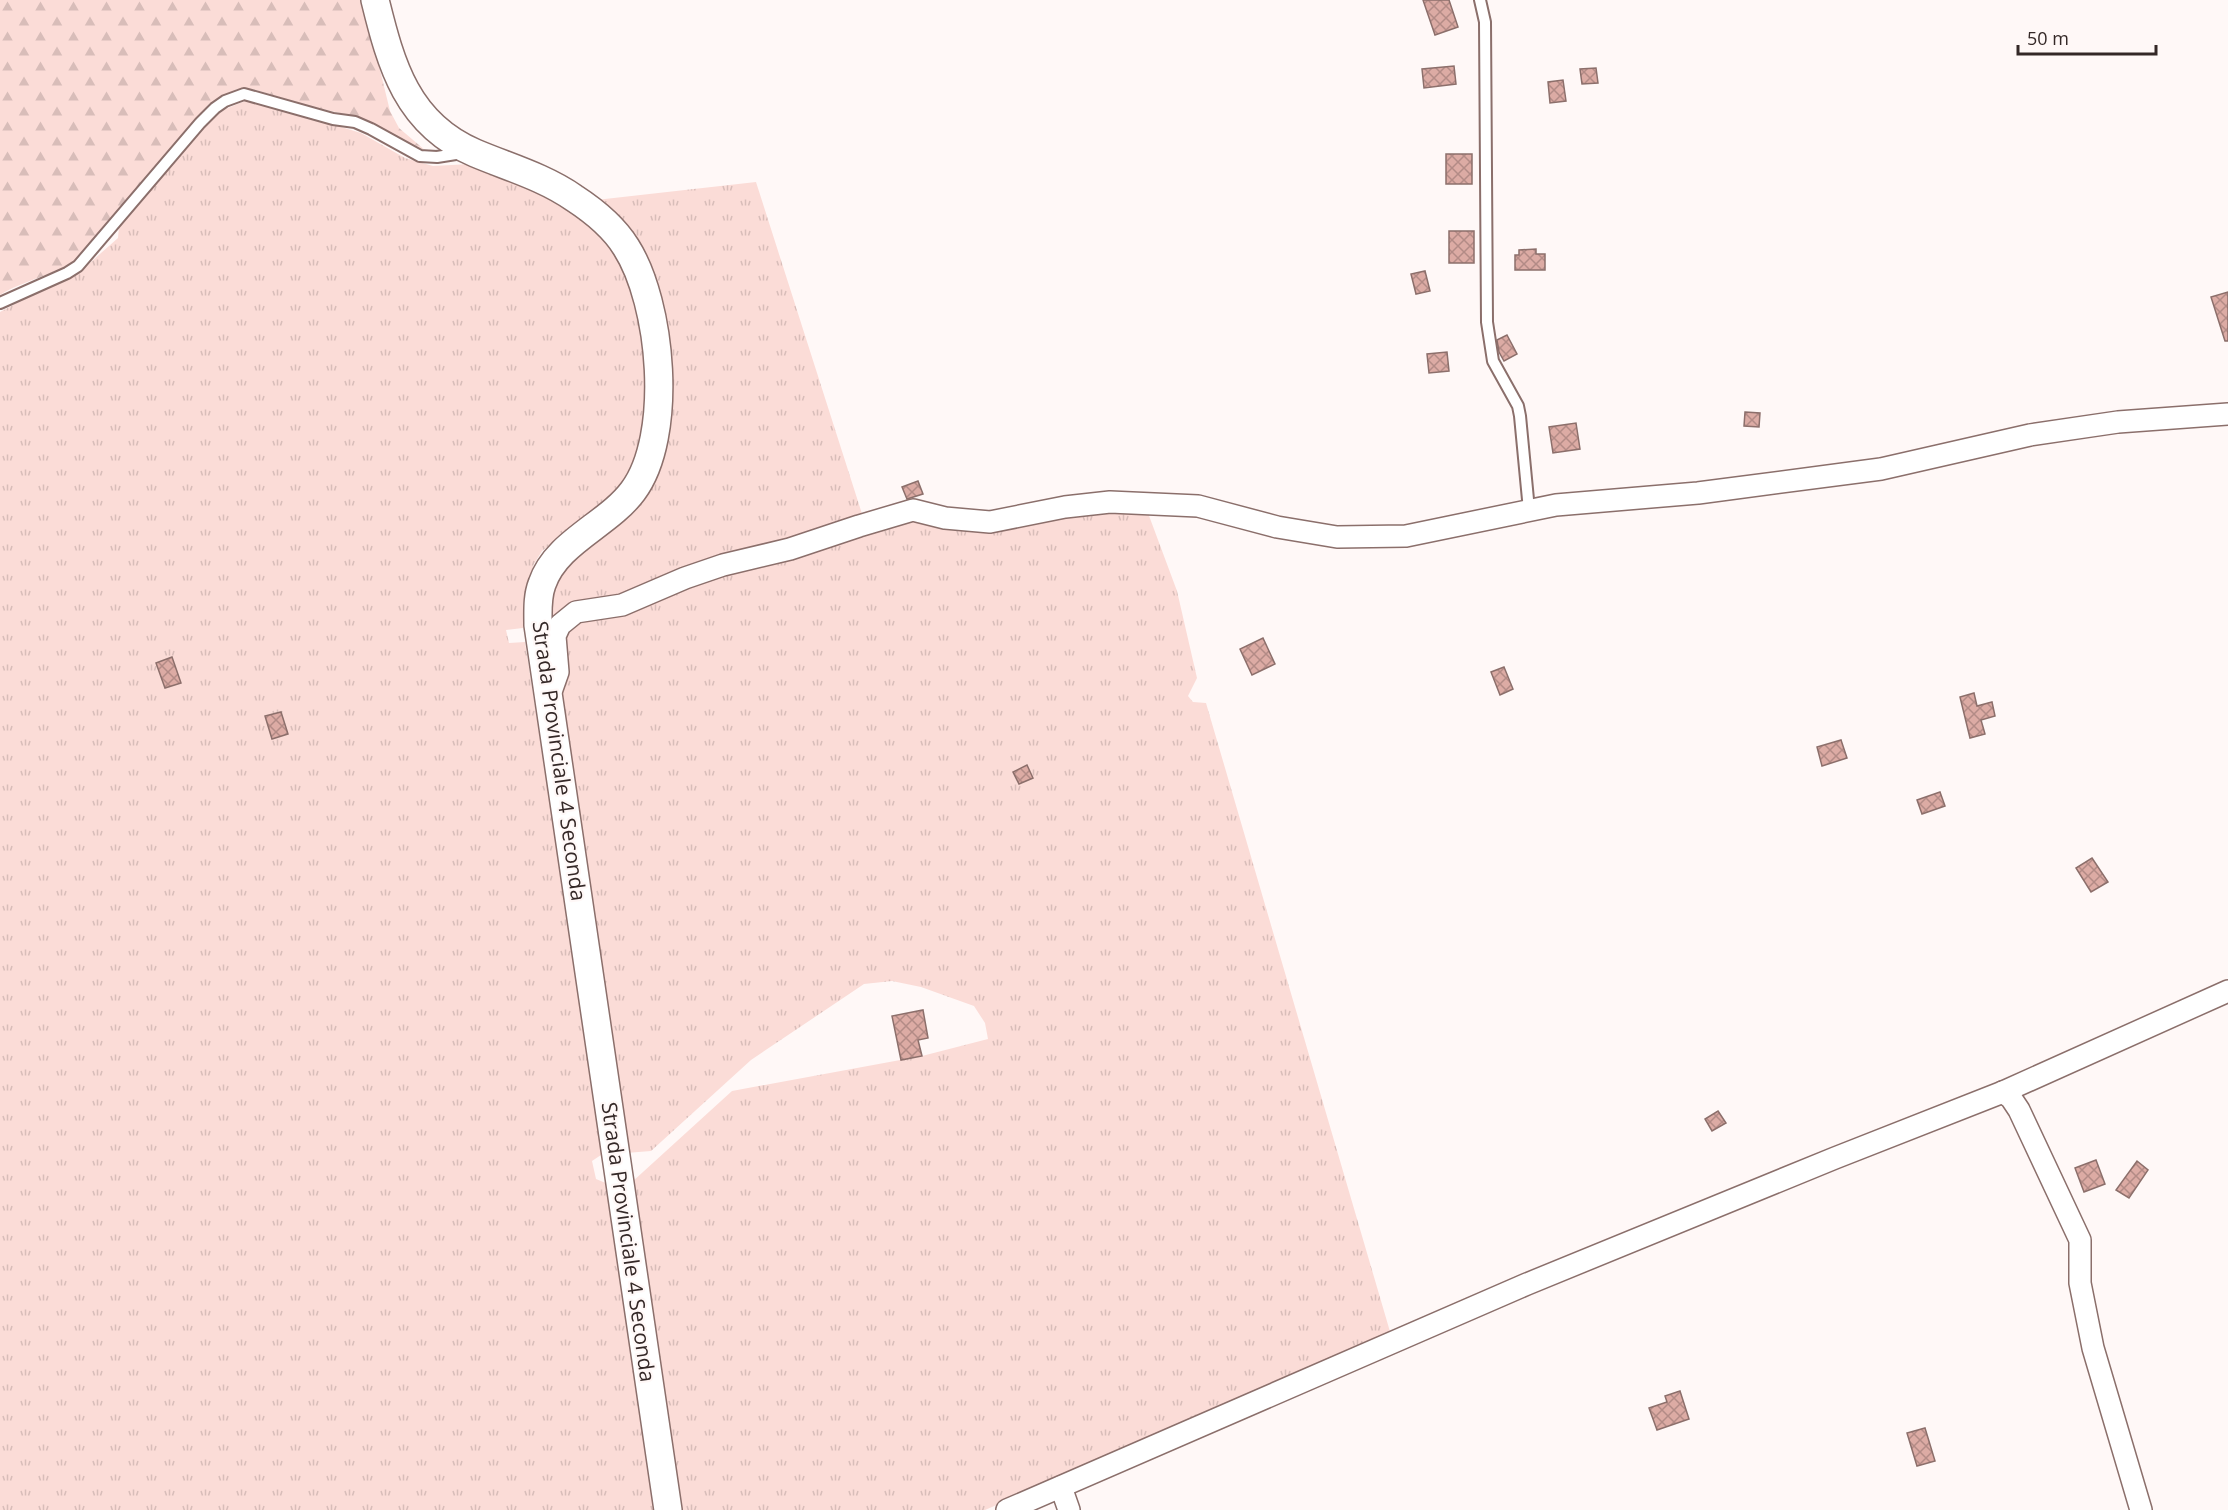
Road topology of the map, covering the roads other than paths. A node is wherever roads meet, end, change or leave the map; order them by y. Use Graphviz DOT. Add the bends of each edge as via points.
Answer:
graph roads {
  1 [pos="375,0"];
  2 [pos="1480,0"];
  3 [pos="471,151"];
  4 [pos="0,303"];
  5 [pos="2228,414"];
  6 [pos="1529,510"];
  7 [pos="548,698"];
  8 [pos="2228,991"];
  9 [pos="2004,1092"];
  10 [pos="1061,1486"];
  11 [pos="668,1510"];
  12 [pos="1006,1510"];
  13 [pos="1069,1510"];
  14 [pos="2141,1510"];
  1 -- 3 [label="street, Strada Provinciale 4 Seconda" via="396,74 409,99 448,138"];
  2 -- 6 [label="lane" via="1485,22 1487,322 1493,361 1518,406"];
  3 -- 4 [label="lane" via="420,156 355,122 255,96 235,96 200,123 78,266"];
  3 -- 7 [label="street, Strada Provinciale 4 Seconda" via="545,181 593,211 613,230 640,272 655,329 658,403 643,475 618,507 558,558 542,584 538,625"];
  5 -- 6 [label="street" via="2118,422 2030,435 1881,469 1774,484"];
  6 -- 7 [label="street" via="1406,536 1337,537 1277,527 1198,506 1110,502 990,522 913,510 790,549 723,565 622,605 576,612 560,625 555,636 558,672"];
  7 -- 11 [label="street, Strada Provinciale 4 Seconda"];
  8 -- 9 [label="street"];
  9 -- 10 [label="street" via="1527,1284"];
  9 -- 14 [label="street" via="2019,1110 2080,1240 2080,1283 2093,1348"];
  10 -- 12 [label="street"];
  10 -- 13 [label="street"];
}
